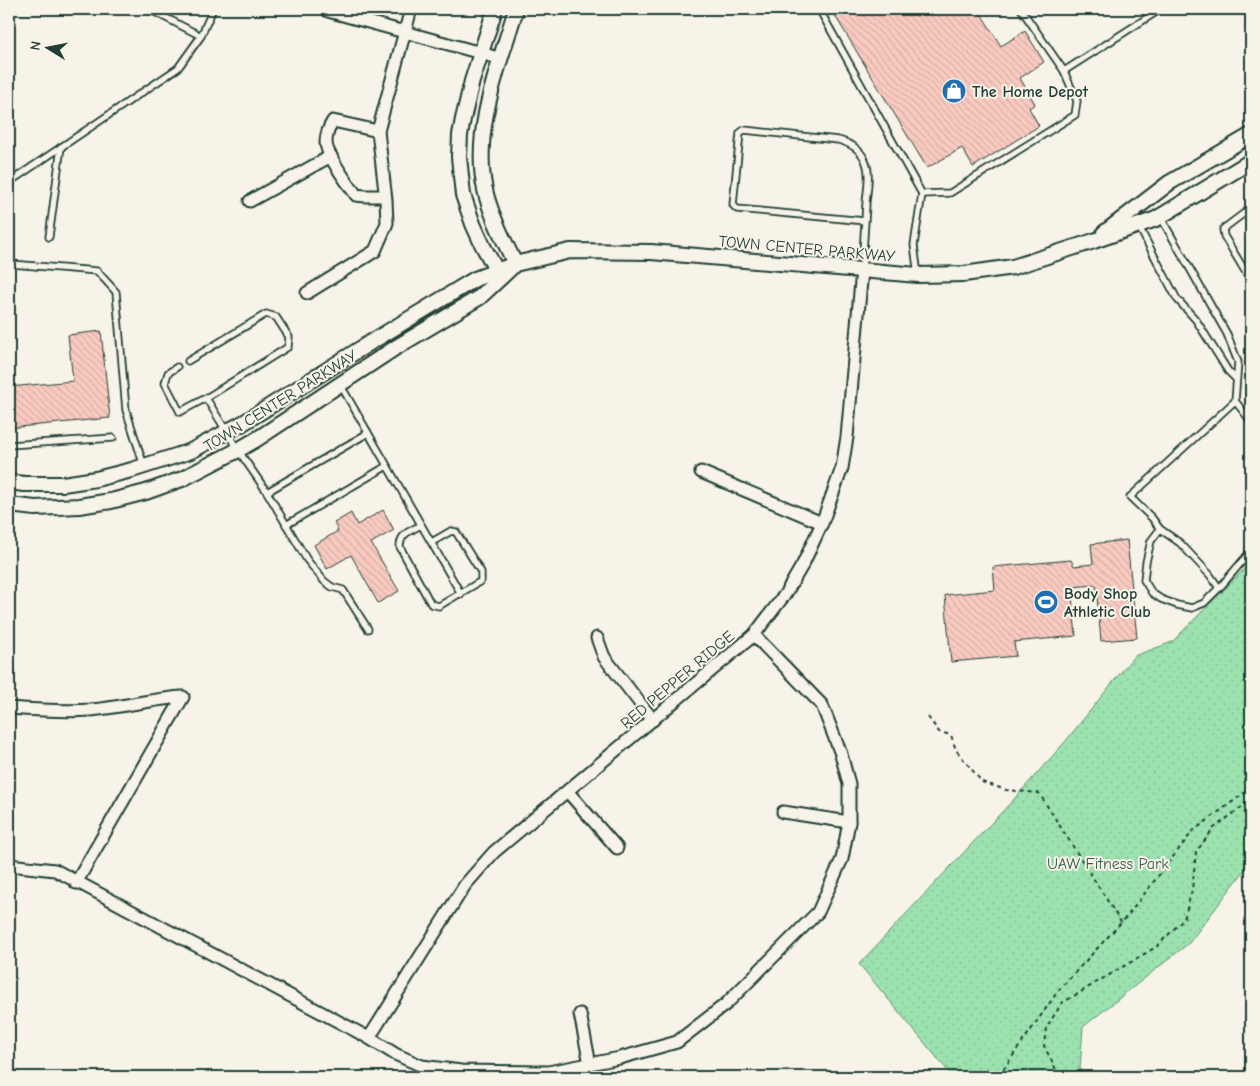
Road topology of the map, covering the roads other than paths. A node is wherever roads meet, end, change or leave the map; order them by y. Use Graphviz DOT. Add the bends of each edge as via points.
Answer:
graph roads {
  1 [pos="149,9"];
  2 [pos="213,9"];
  3 [pos="411,9"];
  4 [pos="495,9"];
  5 [pos="516,9"];
  6 [pos="819,9"];
  7 [pos="1021,9"];
  8 [pos="1161,9"];
  9 [pos="328,11"];
  10 [pos="404,32"];
  11 [pos="201,36"];
  12 [pos="481,53"];
  13 [pos="501,59"];
  14 [pos="1064,71"];
  15 [pos="378,131"];
  16 [pos="1251,135"];
  17 [pos="1236,144"];
  18 [pos="61,147"];
  19 [pos="331,156"];
  20 [pos="1249,168"];
  21 [pos="9,181"];
  22 [pos="922,194"];
  23 [pos="385,196"];
  24 [pos="250,201"];
  25 [pos="1251,208"];
  26 [pos="1160,216"];
  27 [pos="865,221"];
  28 [pos="1138,225"];
  29 [pos="49,237"];
  30 [pos="1094,242"];
  31 [pos="515,264"];
  32 [pos="9,268"];
  33 [pos="862,270"];
  34 [pos="499,274"];
  35 [pos="918,275"];
  36 [pos="1251,281"];
  37 [pos="307,293"];
  38 [pos="188,361"];
  39 [pos="177,367"];
  40 [pos="1236,379"];
  41 [pos="340,384"];
  42 [pos="206,398"];
  43 [pos="1235,401"];
  44 [pos="1251,421"];
  45 [pos="228,432"];
  46 [pos="368,432"];
  47 [pos="113,438"];
  48 [pos="9,445"];
  49 [pos="238,450"];
  50 [pos="144,466"];
  51 [pos="387,466"];
  52 [pos="701,472"];
  53 [pos="9,482"];
  54 [pos="267,492"];
  55 [pos="9,505"];
  56 [pos="822,523"];
  57 [pos="286,525"];
  58 [pos="421,525"];
  59 [pos="1160,529"];
  60 [pos="432,542"];
  61 [pos="1251,551"];
  62 [pos="1219,588"];
  63 [pos="461,594"];
  64 [pos="368,629"];
  65 [pos="754,635"];
  66 [pos="597,638"];
  67 [pos="9,708"];
  68 [pos="654,720"];
  69 [pos="568,792"];
  70 [pos="783,812"];
  71 [pos="849,822"];
  72 [pos="617,848"];
  73 [pos="9,865"];
  74 [pos="76,883"];
  75 [pos="580,1014"];
  76 [pos="369,1038"];
  77 [pos="590,1064"];
  1 -- 11 [label="lane"];
  2 -- 11 [label="lane"];
  3 -- 10 [label="street"];
  4 -- 12 [label="street"];
  5 -- 13 [label="street"];
  6 -- 22 [label="lane"];
  7 -- 14 [label="lane"];
  8 -- 14 [label="lane"];
  9 -- 10 [label="street"];
  10 -- 12 [label="street"];
  10 -- 15 [label="street"];
  11 -- 18 [label="lane" via="178,68"];
  12 -- 13 [label="street"];
  12 -- 34 [label="street" via="463,119 459,157 463,195 483,246"];
  13 -- 31 [label="street" via="488,104 481,156 485,190"];
  14 -- 22 [label="lane" via="1077,102 1075,115 950,193"];
  15 -- 19 [label="street" via="333,120 328,128 326,144"];
  15 -- 23 [label="street"];
  16 -- 17 [label="street, TOWN CENTER PARKWAY"];
  17 -- 20 [label="street"];
  17 -- 30 [label="street, TOWN CENTER PARKWAY" via="1169,183"];
  18 -- 21 [label="lane"];
  18 -- 29 [label="lane"];
  19 -- 23 [label="street" via="356,195"];
  19 -- 24 [label="street"];
  20 -- 26 [label="street, TOWN CENTER PARKWAY"];
  22 -- 35 [label="lane" via="914,245"];
  23 -- 37 [label="street" via="387,223 375,250"];
  25 -- 36 [label="lane" via="1223,229"];
  26 -- 28 [label="street, TOWN CENTER PARKWAY"];
  26 -- 40 [label="lane" via="1226,334 1238,362"];
  27 -- 27 [label="lane" via="868,170 865,159 849,143 744,130 740,133 733,204 737,210"];
  27 -- 33 [label="lane"];
  28 -- 30 [label="street, TOWN CENTER PARKWAY"];
  28 -- 40 [label="lane" via="1177,299 1196,320 1228,372"];
  30 -- 35 [label="street, TOWN CENTER PARKWAY" via="1013,267 964,274"];
  31 -- 33 [label="street, TOWN CENTER PARKWAY" via="570,251 651,252"];
  31 -- 34 [label="street, TOWN CENTER PARKWAY"];
  32 -- 50 [label="lane" via="12,264 97,271 116,292 126,410"];
  33 -- 35 [label="street, TOWN CENTER PARKWAY"];
  33 -- 56 [label="street, RED PEPPER RIDGE" via="847,437 842,468"];
  34 -- 41 [label="street, TOWN CENTER PARKWAY" via="480,297"];
  34 -- 45 [label="street, TOWN CENTER PARKWAY" via="474,279"];
  38 -- 42 [label="lane" via="266,314 276,317 288,337 288,347"];
  39 -- 42 [label="lane" via="168,373 165,383 180,412"];
  40 -- 43 [label="lane"];
  41 -- 46 [label="lane"];
  41 -- 49 [label="street, TOWN CENTER PARKWAY"];
  42 -- 45 [label="lane"];
  43 -- 44 [label="lane"];
  43 -- 59 [label="lane" via="1130,497"];
  45 -- 49 [label="lane"];
  45 -- 50 [label="street, TOWN CENTER PARKWAY" via="191,451"];
  46 -- 51 [label="lane"];
  46 -- 54 [label="lane"];
  47 -- 48 [label="lane"];
  49 -- 54 [label="lane"];
  49 -- 55 [label="street, TOWN CENTER PARKWAY" via="182,479 111,501 35,508"];
  50 -- 53 [label="street, TOWN CENTER PARKWAY" via="62,484"];
  51 -- 57 [label="lane"];
  51 -- 58 [label="lane"];
  52 -- 56 [label="street"];
  54 -- 57 [label="lane"];
  56 -- 65 [label="street, RED PEPPER RIDGE" via="786,593"];
  57 -- 64 [label="lane" via="307,560 324,581 343,590"];
  58 -- 60 [label="lane"];
  58 -- 63 [label="lane" via="403,536 400,547 428,599 431,604 439,606"];
  59 -- 62 [label="lane" via="1180,543"];
  59 -- 62 [label="lane" via="1152,541 1146,562 1144,580 1152,592 1161,599 1192,608 1204,603"];
  60 -- 63 [label="lane"];
  60 -- 63 [label="lane" via="451,531 456,532 480,572 481,581"];
  61 -- 62 [label="lane"];
  65 -- 68 [label="street, RED PEPPER RIDGE"];
  65 -- 71 [label="street" via="822,705 849,784"];
  66 -- 68 [label="street" via="604,658"];
  67 -- 74 [label="street" via="90,710 183,697"];
  68 -- 69 [label="street, RED PEPPER RIDGE"];
  69 -- 72 [label="street"];
  69 -- 76 [label="street, RED PEPPER RIDGE" via="494,852 465,885"];
  70 -- 71 [label="street"];
  71 -- 77 [label="street" via="842,859 818,912 726,1004 676,1042"];
  73 -- 74 [label="street" via="55,870"];
  74 -- 76 [label="street"];
  75 -- 77 [label="street"];
  76 -- 77 [label="street" via="422,1066 548,1072"];
}
